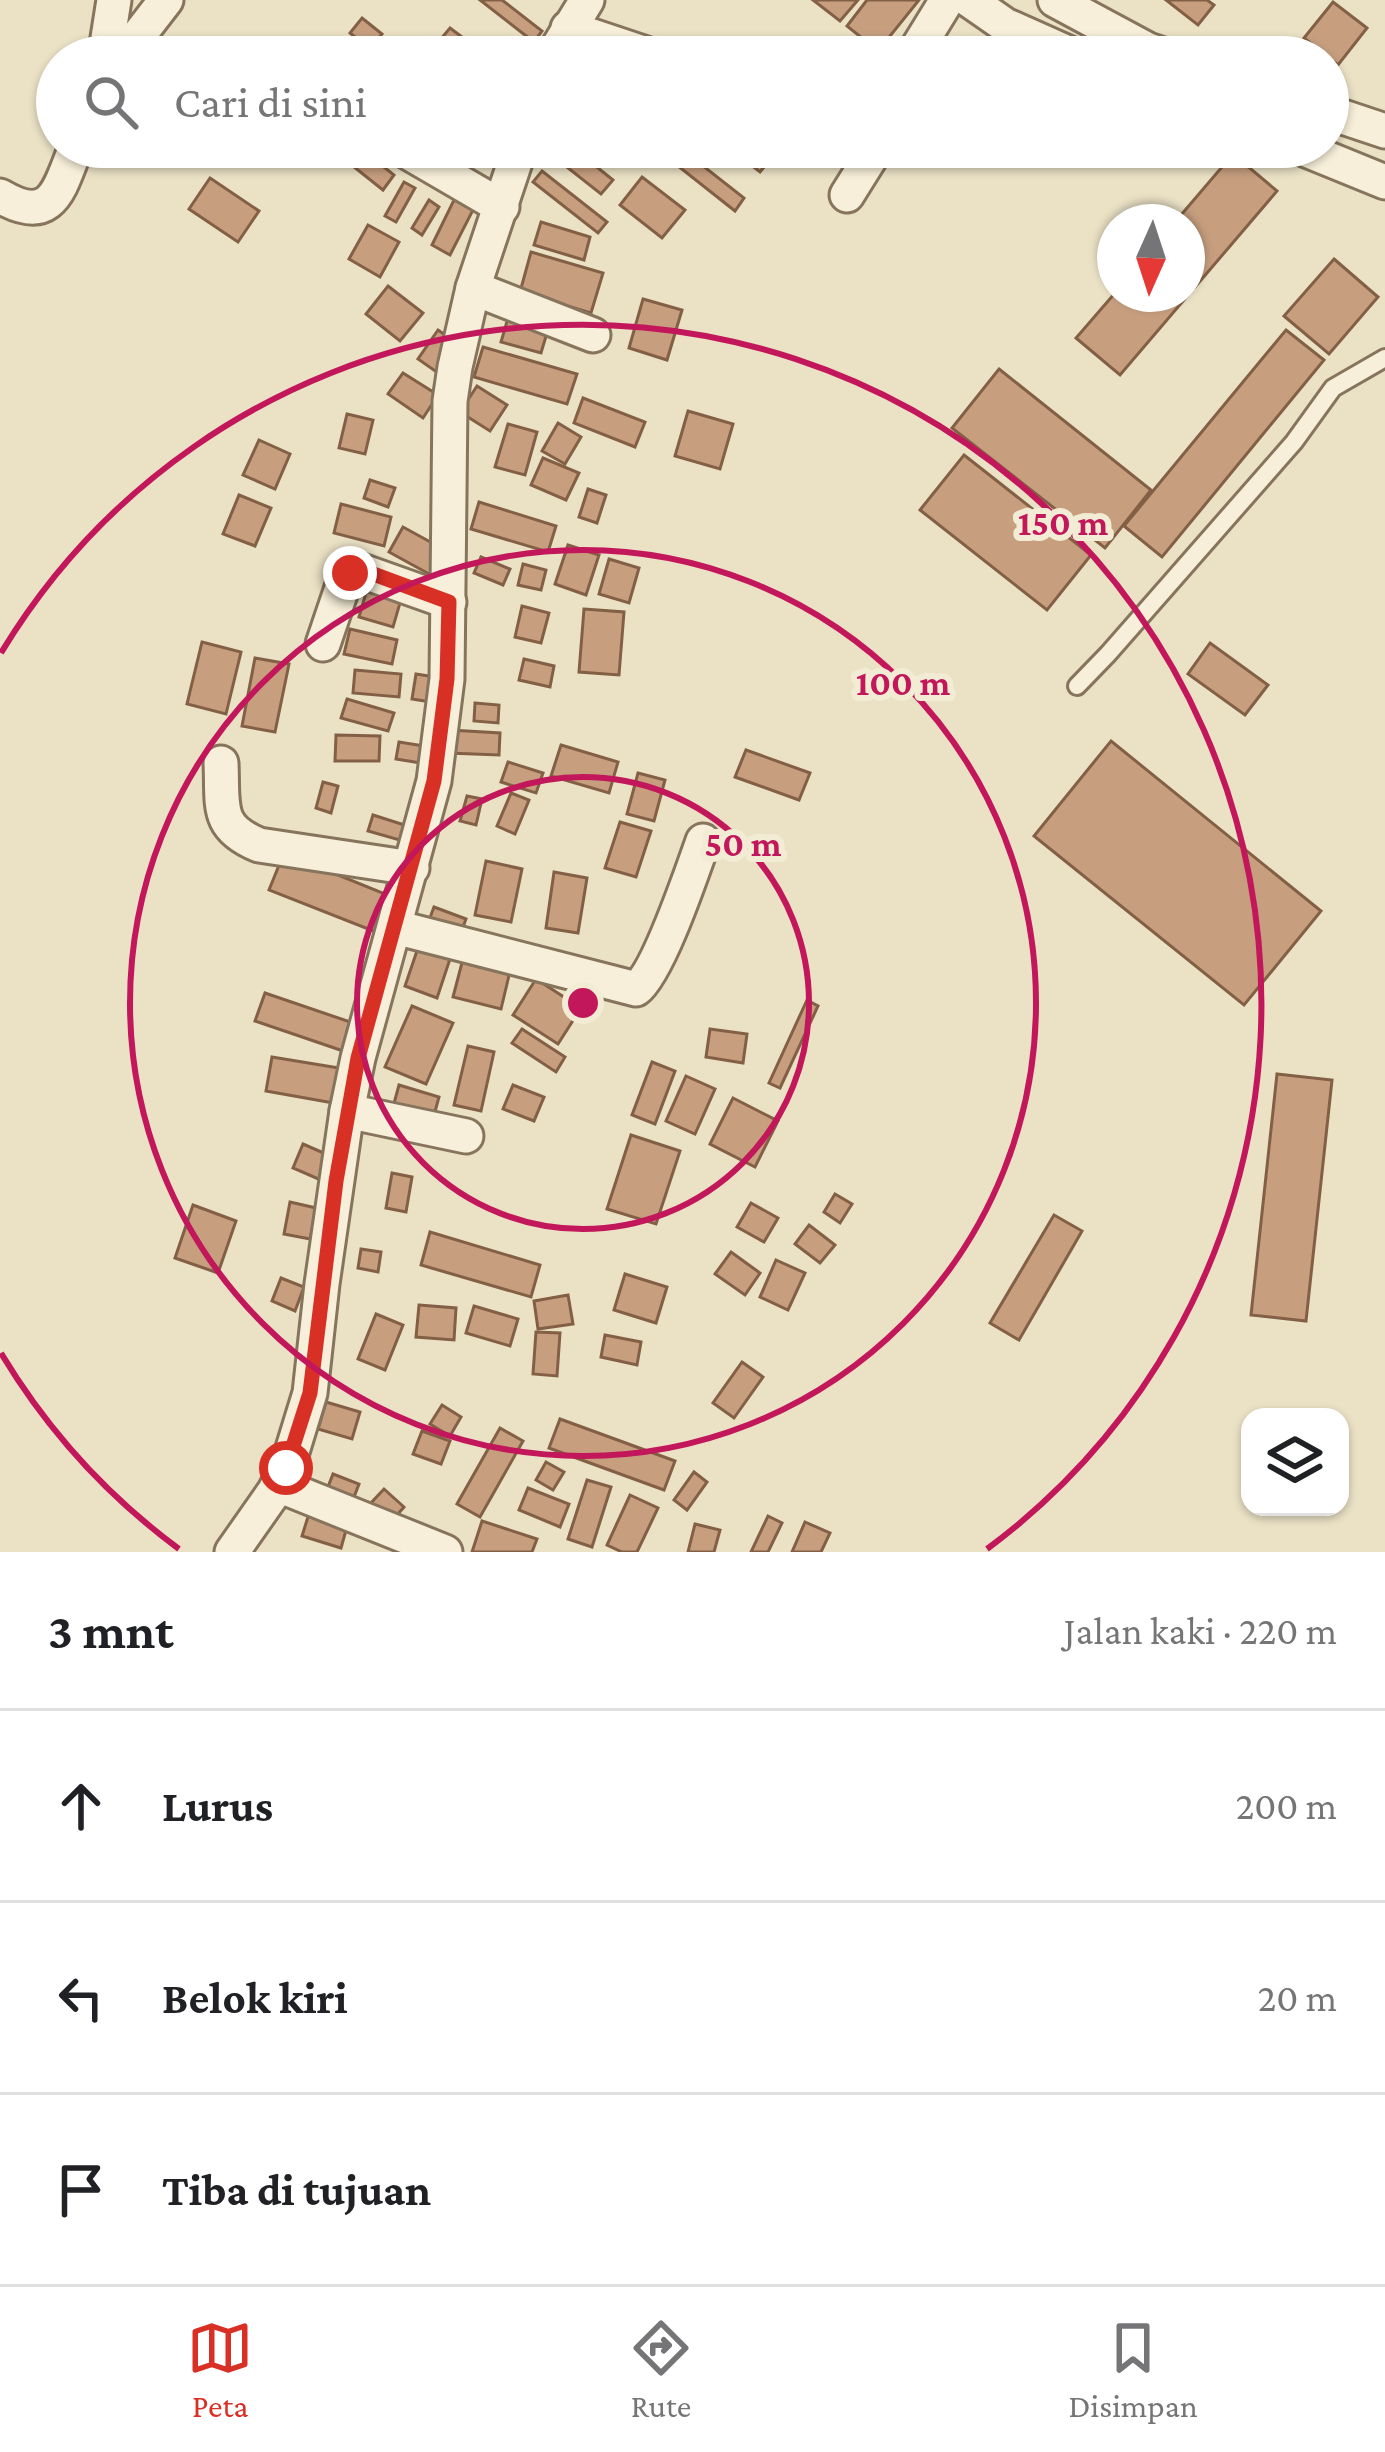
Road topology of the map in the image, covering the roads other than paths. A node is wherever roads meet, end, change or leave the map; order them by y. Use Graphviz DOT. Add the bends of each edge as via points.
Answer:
graph roads {
  1 [pos="114,0"];
  2 [pos="166,0"];
  3 [pos="946,0"];
  4 [pos="969,0"];
  5 [pos="1055,0"];
  6 [pos="108,36"];
  7 [pos="138,36"];
  8 [pos="925,36"];
  9 [pos="1030,36"];
  10 [pos="1122,36"];
  11 [pos="1349,119"];
  12 [pos="1385,131"];
  13 [pos="1349,167"];
  14 [pos="68,168"];
  15 [pos="435,168"];
  16 [pos="514,168"];
  17 [pos="864,168"];
  18 [pos="1385,182"];
  19 [pos="847,195"];
  20 [pos="0,196"];
  21 [pos="502,207"];
  22 [pos="473,289"];
  23 [pos="593,335"];
  24 [pos="1385,358"];
  25 [pos="449,602"];
  26 [pos="323,644"];
  27 [pos="1077,686"];
  28 [pos="221,763"];
  29 [pos="703,841"];
  30 [pos="412,868"];
  31 [pos="395,927"];
  32 [pos="347,1111"];
  33 [pos="466,1136"];
  34 [pos="278,1485"];
  35 [pos="232,1552"];
  36 [pos="445,1552"];
  1 -- 6 [label="street"];
  2 -- 7 [label="street"];
  3 -- 8 [label="street"];
  4 -- 9 [label="street"];
  5 -- 10 [label="street"];
  11 -- 12 [label="street"];
  13 -- 18 [label="street"];
  14 -- 20 [label="street" via="51,201 29,209"];
  15 -- 21 [label="street"];
  16 -- 21 [label="street"];
  17 -- 19 [label="street"];
  21 -- 22 [label="street"];
  22 -- 23 [label="street"];
  22 -- 25 [label="street" via="450,400"];
  24 -- 27 [label="lane" via="1333,388"];
  25 -- 26 [label="street" via="359,570 344,582"];
  25 -- 30 [label="street" via="434,781"];
  28 -- 30 [label="street" via="226,821 238,836"];
  29 -- 31 [label="street" via="636,989"];
  30 -- 31 [label="street"];
  31 -- 32 [label="street"];
  32 -- 33 [label="street"];
  32 -- 34 [label="street" via="310,1393"];
  34 -- 35 [label="street"];
  34 -- 36 [label="street"];
}
